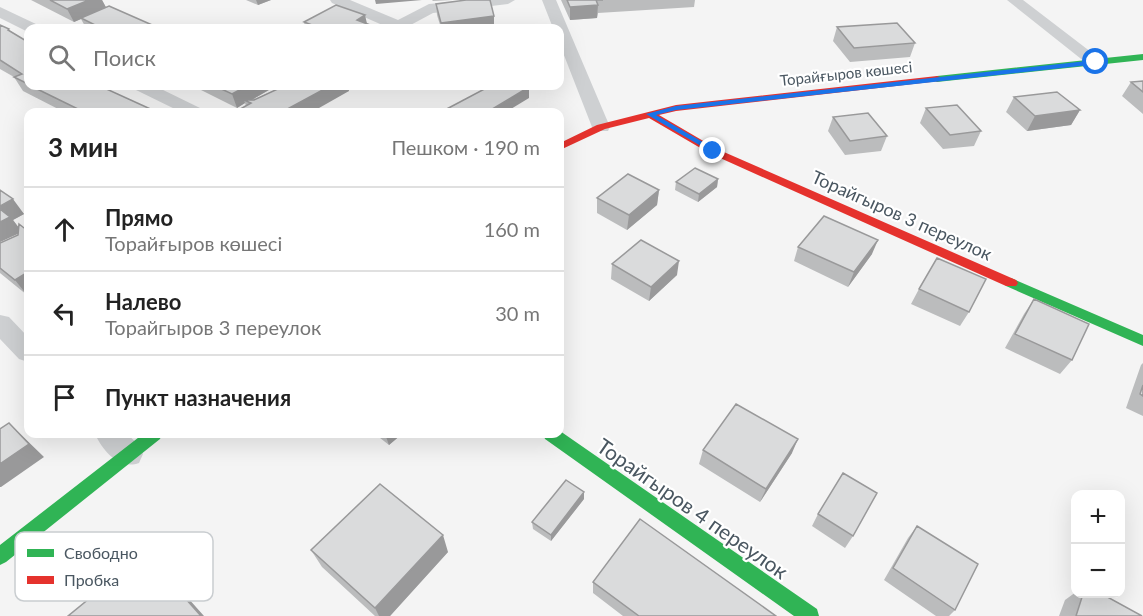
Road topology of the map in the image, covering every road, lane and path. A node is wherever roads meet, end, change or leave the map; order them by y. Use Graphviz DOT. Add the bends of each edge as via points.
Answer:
graph roads {
  1 [pos="337,0"];
  2 [pos="508,0"];
  3 [pos="549,0"];
  4 [pos="1014,0"];
  5 [pos="0,12"];
  6 [pos="24,24"];
  7 [pos="390,24"];
  8 [pos="402,24"];
  9 [pos="559,24"];
  10 [pos="564,37"];
  11 [pos="1143,57"];
  12 [pos="1096,62"];
  13 [pos="150,90"];
  14 [pos="186,108"];
  15 [pos="649,114"];
  16 [pos="601,127"];
  17 [pos="564,145"];
  18 [pos="0,324"];
  19 [pos="1143,341"];
  20 [pos="24,348"];
  21 [pos="113,438"];
  22 [pos="149,438"];
  23 [pos="557,438"];
  24 [pos="129,453"];
  25 [pos="30,532"];
  26 [pos="15,544"];
  27 [pos="0,556"];
  28 [pos="810,616"];
  1 -- 7 [label="street"];
  2 -- 8 [label="street" via="429,9"];
  3 -- 9 [label="street"];
  4 -- 12 [label="street"];
  5 -- 6 [label="street"];
  10 -- 16 [label="street"];
  11 -- 12 [label="street, Торайғыров көшесі"];
  12 -- 15 [label="street, Торайғыров көшесі"];
  13 -- 14 [label="street"];
  15 -- 16 [label="street, Торайғыров көшесі"];
  15 -- 19 [label="street, Торайгыров 3 переулок" via="713,151"];
  16 -- 17 [label="street, Торайғыров көшесі"];
  18 -- 20 [label="street"];
  21 -- 24 [label="street"];
  22 -- 24 [label="street"];
  23 -- 28 [label="street, Торайгыров 4 переулок"];
  24 -- 25 [label="street"];
  26 -- 27 [label="street"];
}
